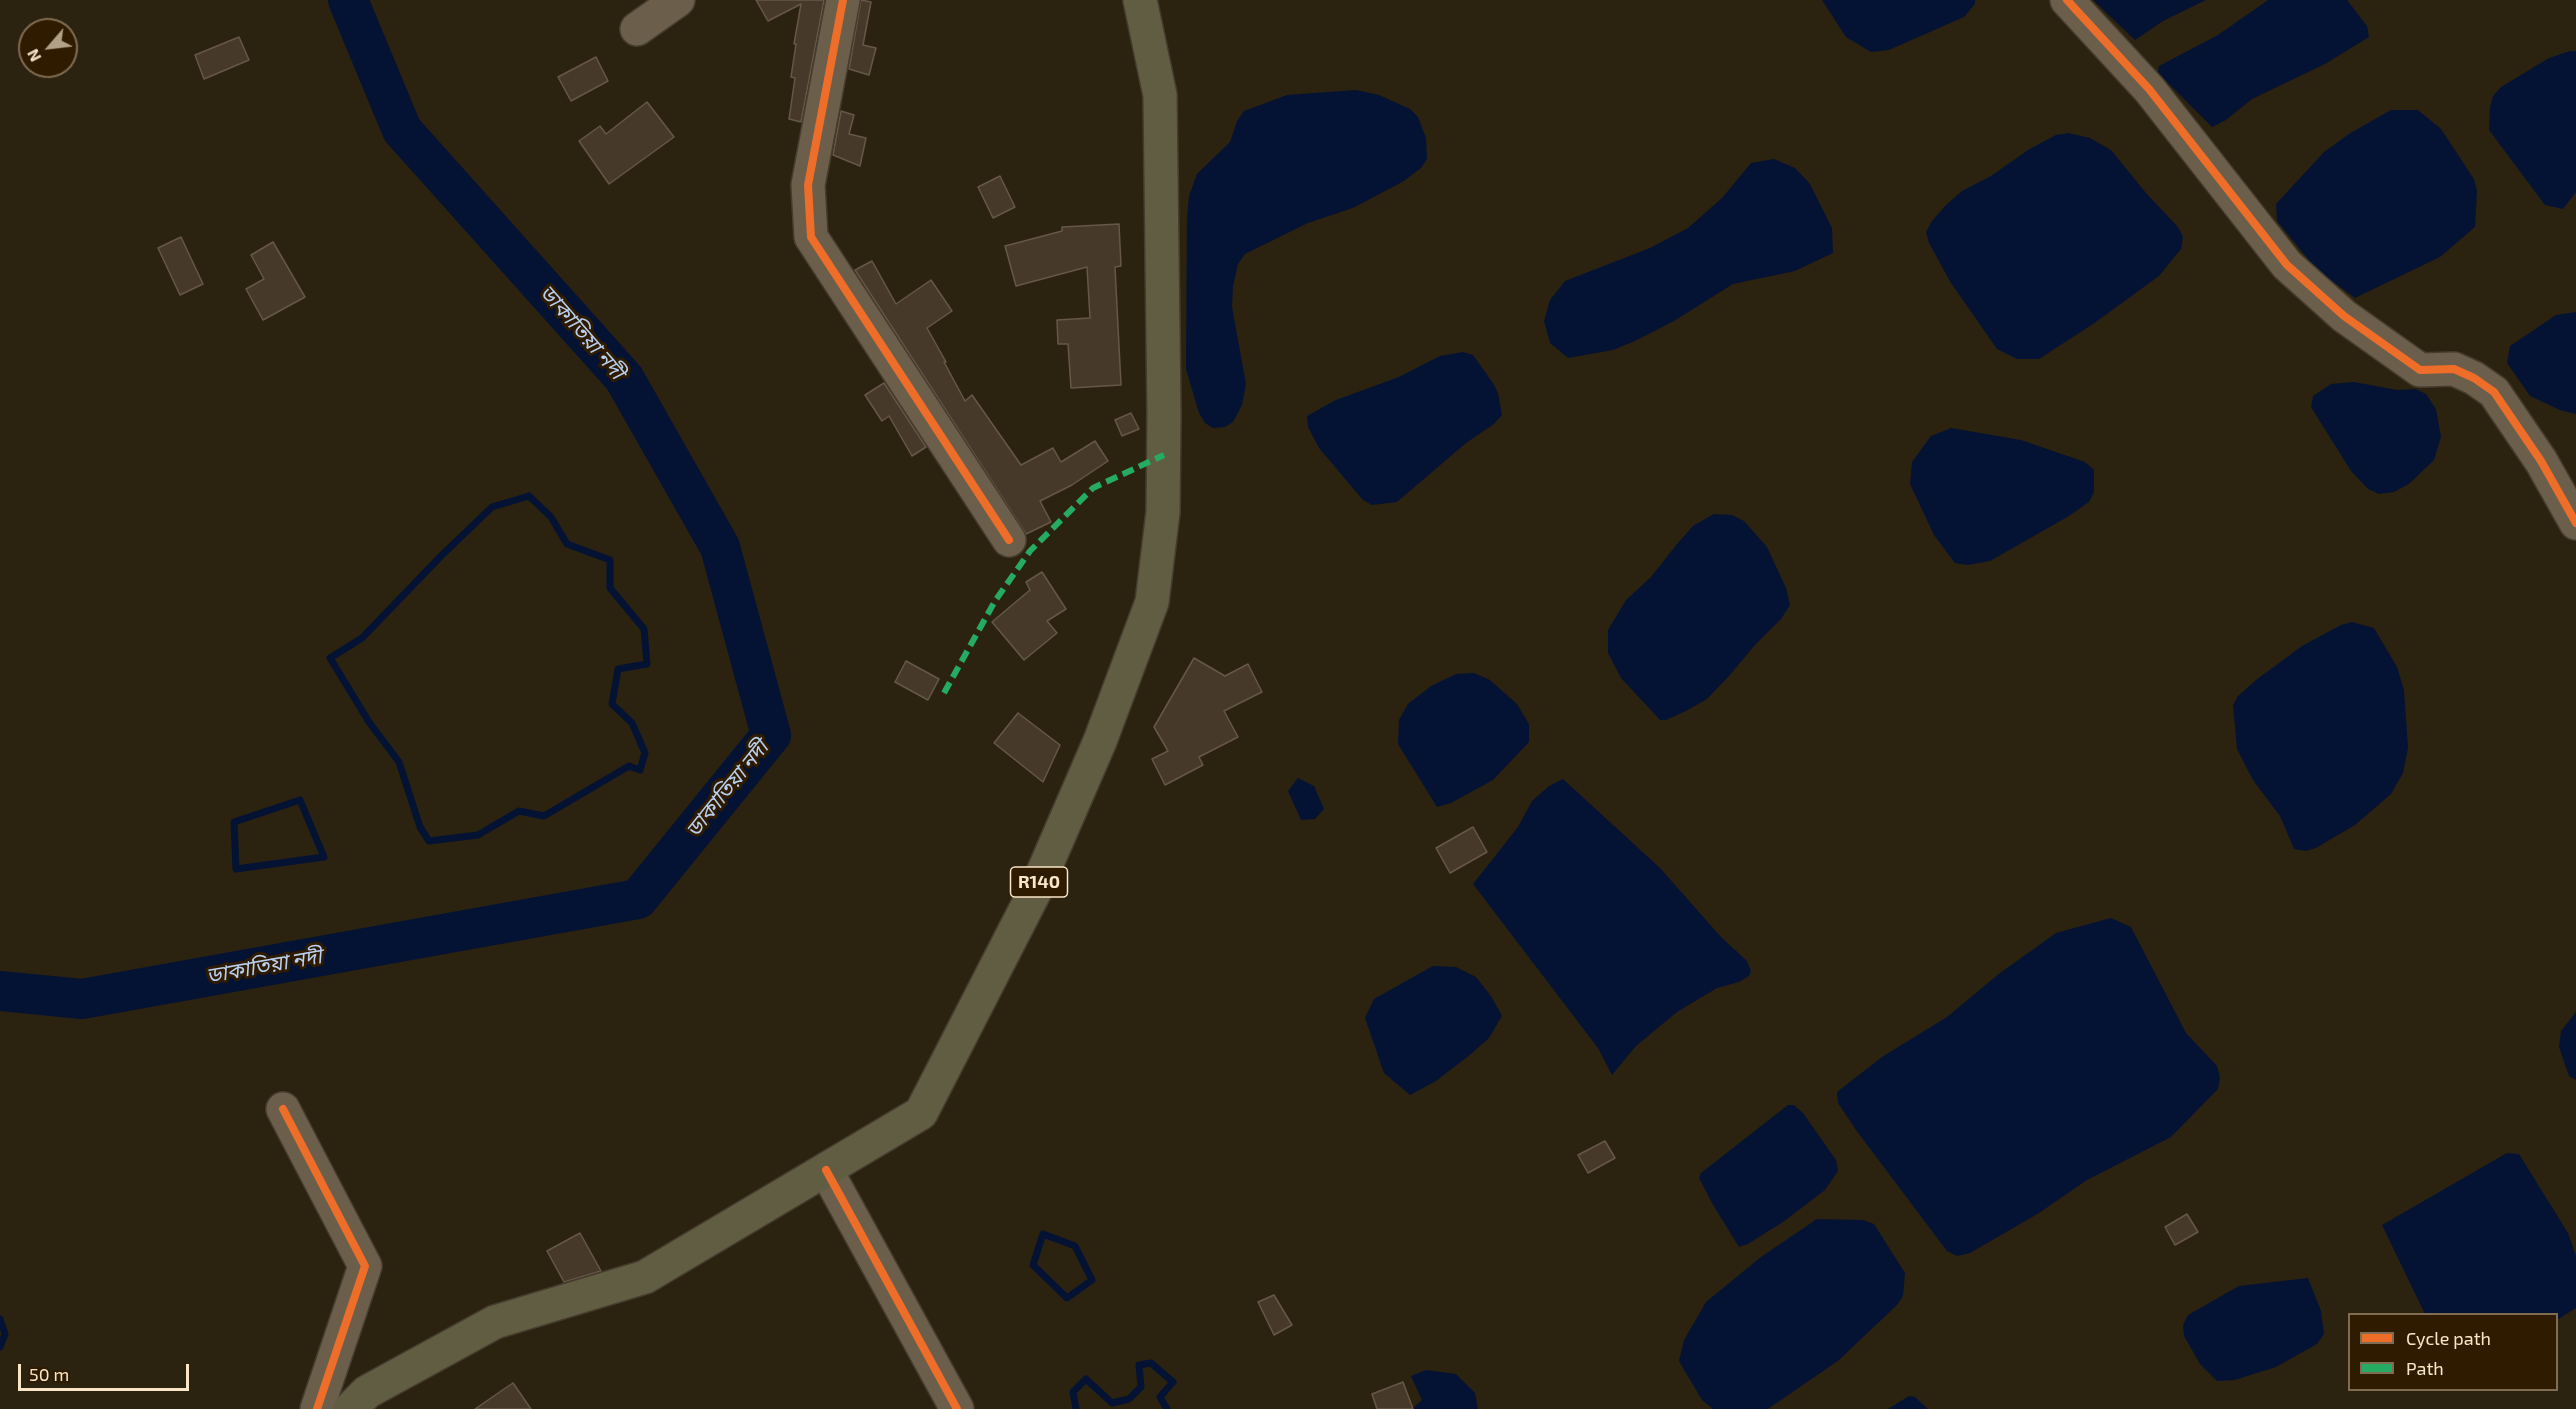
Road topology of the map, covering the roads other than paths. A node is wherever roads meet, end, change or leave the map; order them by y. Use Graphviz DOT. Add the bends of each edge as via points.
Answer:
graph roads {
  1 [pos="678,0"];
  2 [pos="843,0"];
  3 [pos="1140,0"];
  4 [pos="2067,0"];
  5 [pos="638,29"];
  6 [pos="2576,523"];
  7 [pos="1009,540"];
  8 [pos="283,1109"];
  9 [pos="826,1170"];
  10 [pos="317,1409"];
  11 [pos="350,1409"];
  12 [pos="957,1409"];
  1 -- 5 [label="street"];
  2 -- 7 [label="street" via="808,185 812,237"];
  3 -- 9 [label="main road, R140" via="1160,95 1163,512 1152,602 1100,741 1035,891 921,1113"];
  4 -- 6 [label="street" via="2149,88 2287,265 2344,316 2420,370 2454,369 2494,392 2541,461"];
  8 -- 10 [label="street" via="365,1266"];
  9 -- 11 [label="main road, R140" via="645,1277 495,1322 367,1392"];
  9 -- 12 [label="street"];
}
